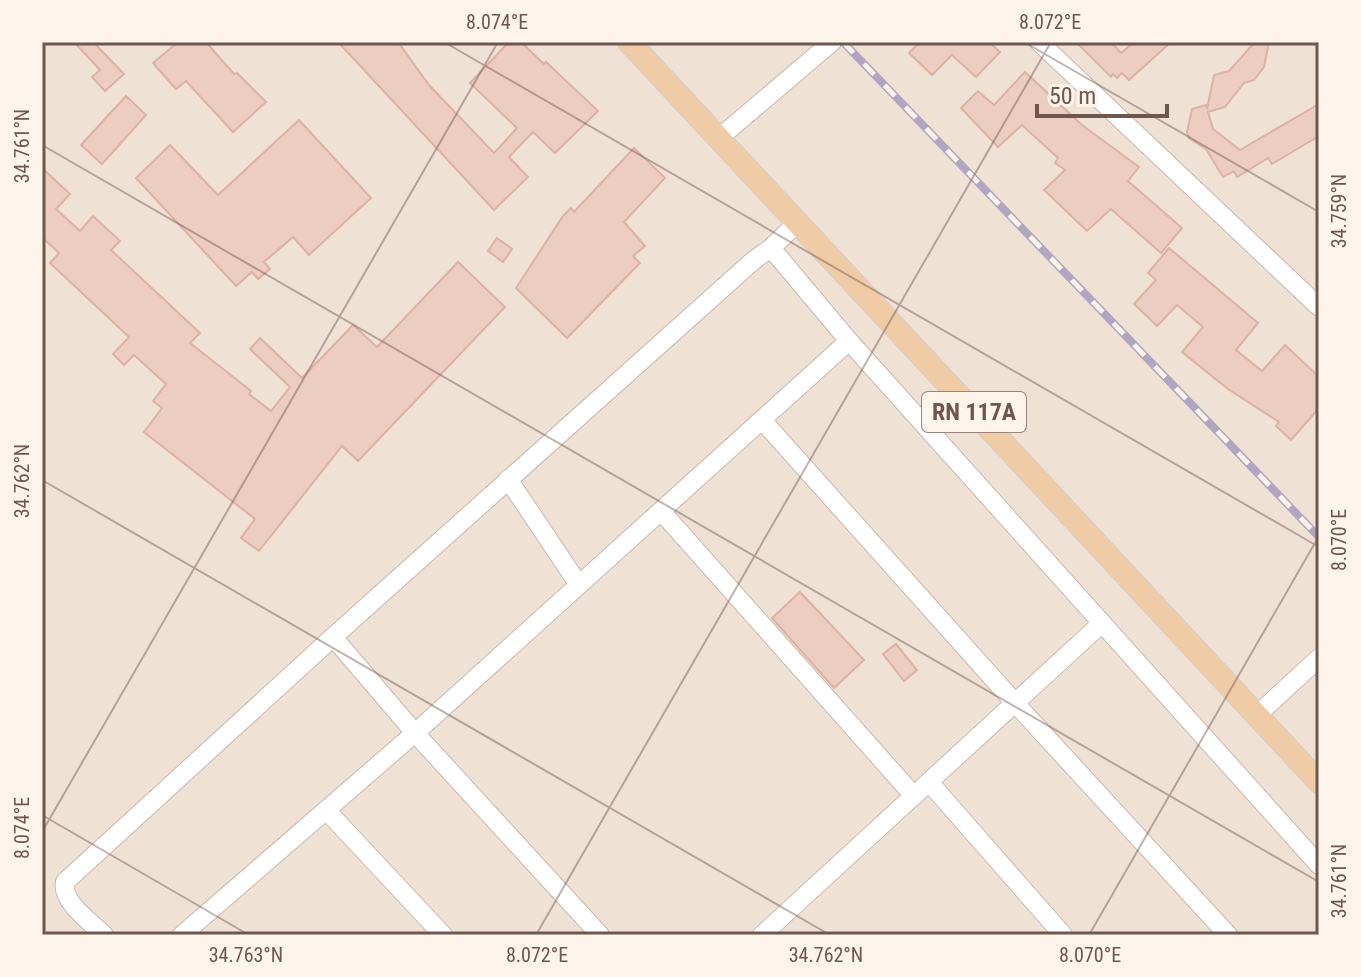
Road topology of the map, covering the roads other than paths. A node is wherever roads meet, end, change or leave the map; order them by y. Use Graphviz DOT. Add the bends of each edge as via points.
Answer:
graph roads {
  1 [pos="629,42"];
  2 [pos="832,42"];
  3 [pos="1039,42"];
  4 [pos="719,138"];
  5 [pos="797,223"];
  6 [pos="771,248"];
  7 [pos="1319,307"];
  8 [pos="849,341"];
  9 [pos="762,420"];
  10 [pos="508,479"];
  11 [pos="661,511"];
  12 [pos="579,585"];
  13 [pos="1102,623"];
  14 [pos="333,637"];
  15 [pos="1319,658"];
  16 [pos="1015,703"];
  17 [pos="1257,715"];
  18 [pos="415,733"];
  19 [pos="929,782"];
  20 [pos="1319,782"];
  21 [pos="914,796"];
  22 [pos="326,810"];
  23 [pos="1319,865"];
  24 [pos="104,935"];
  25 [pos="182,935"];
  26 [pos="443,935"];
  27 [pos="600,935"];
  28 [pos="762,935"];
  29 [pos="1063,935"];
  30 [pos="1228,935"];
  1 -- 4 [label="main road, RN 117A"];
  2 -- 4 [label="street"];
  3 -- 7 [label="street"];
  4 -- 5 [label="main road, RN 117A"];
  5 -- 6 [label="street"];
  5 -- 17 [label="main road, RN 117A"];
  6 -- 8 [label="street"];
  6 -- 10 [label="street"];
  8 -- 9 [label="street"];
  8 -- 13 [label="street"];
  9 -- 11 [label="street"];
  9 -- 16 [label="street"];
  10 -- 12 [label="street"];
  10 -- 14 [label="street"];
  11 -- 12 [label="street"];
  11 -- 21 [label="street"];
  12 -- 18 [label="street"];
  13 -- 16 [label="street"];
  13 -- 23 [label="street"];
  14 -- 18 [label="street"];
  14 -- 24 [label="street" via="65,882 67,898"];
  15 -- 17 [label="street"];
  16 -- 19 [label="street"];
  16 -- 30 [label="street"];
  17 -- 20 [label="main road, RN 117A"];
  18 -- 22 [label="street"];
  18 -- 27 [label="street"];
  19 -- 21 [label="street"];
  19 -- 29 [label="street"];
  21 -- 28 [label="street"];
  22 -- 25 [label="street"];
  22 -- 26 [label="street"];
}
